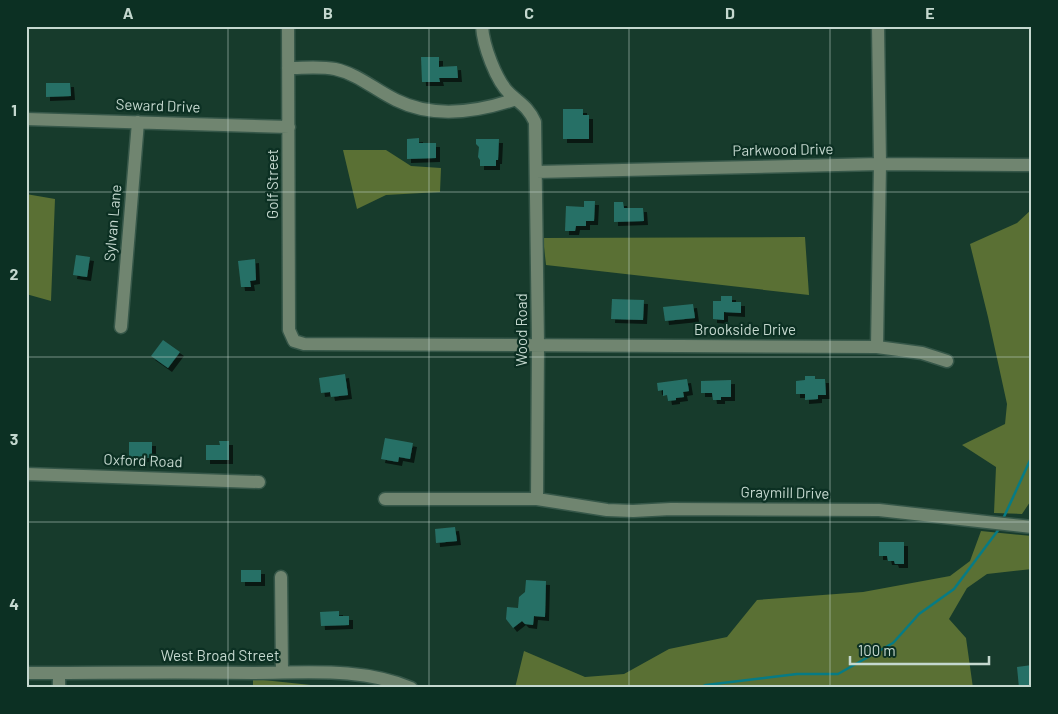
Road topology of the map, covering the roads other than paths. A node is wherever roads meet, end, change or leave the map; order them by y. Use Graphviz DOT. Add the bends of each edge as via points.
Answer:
graph roads {
  1 [pos="288,26"];
  2 [pos="482,26"];
  3 [pos="878,26"];
  4 [pos="288,68"];
  5 [pos="516,99"];
  6 [pos="26,119"];
  7 [pos="138,122"];
  8 [pos="289,127"];
  9 [pos="880,164"];
  10 [pos="1032,165"];
  11 [pos="536,172"];
  12 [pos="121,327"];
  13 [pos="294,341"];
  14 [pos="538,344"];
  15 [pos="877,347"];
  16 [pos="947,361"];
  17 [pos="26,474"];
  18 [pos="259,482"];
  19 [pos="385,499"];
  20 [pos="537,499"];
  21 [pos="1032,527"];
  22 [pos="280,577"];
  23 [pos="26,672"];
  24 [pos="59,672"];
  25 [pos="282,672"];
  26 [pos="59,688"];
  27 [pos="411,688"];
  1 -- 4 [label="street, Golf Street"];
  2 -- 5 [label="street, Wood Road" via="489,56 502,84"];
  3 -- 9 [label="street"];
  4 -- 5 [label="street" via="333,69 348,73 395,100 430,111 473,110"];
  4 -- 8 [label="street, Golf Street"];
  5 -- 11 [label="street, Wood Road" via="531,113 534,122"];
  6 -- 7 [label="street, Seward Drive"];
  7 -- 8 [label="street, Seward Drive"];
  7 -- 12 [label="street, Sylvan Lane"];
  8 -- 13 [label="street, Golf Street" via="290,330"];
  9 -- 10 [label="street, Parkwood Drive"];
  9 -- 11 [label="street, Parkwood Drive"];
  9 -- 15 [label="street"];
  11 -- 14 [label="street, Wood Road"];
  13 -- 14 [label="street, Brookside Drive" via="304,344"];
  14 -- 15 [label="street, Brookside Drive"];
  14 -- 20 [label="street, Wood Road"];
  15 -- 16 [label="street, Brookside Drive" via="922,353"];
  17 -- 18 [label="street, Oxford Road"];
  19 -- 20 [label="street"];
  20 -- 21 [label="street, Graymill Drive" via="633,511 670,508 879,510"];
  22 -- 25 [label="street"];
  23 -- 24 [label="street, West Broad Street"];
  24 -- 25 [label="street, West Broad Street"];
  24 -- 26 [label="street"];
  25 -- 27 [label="street, West Broad Street" via="352,674"];
}
